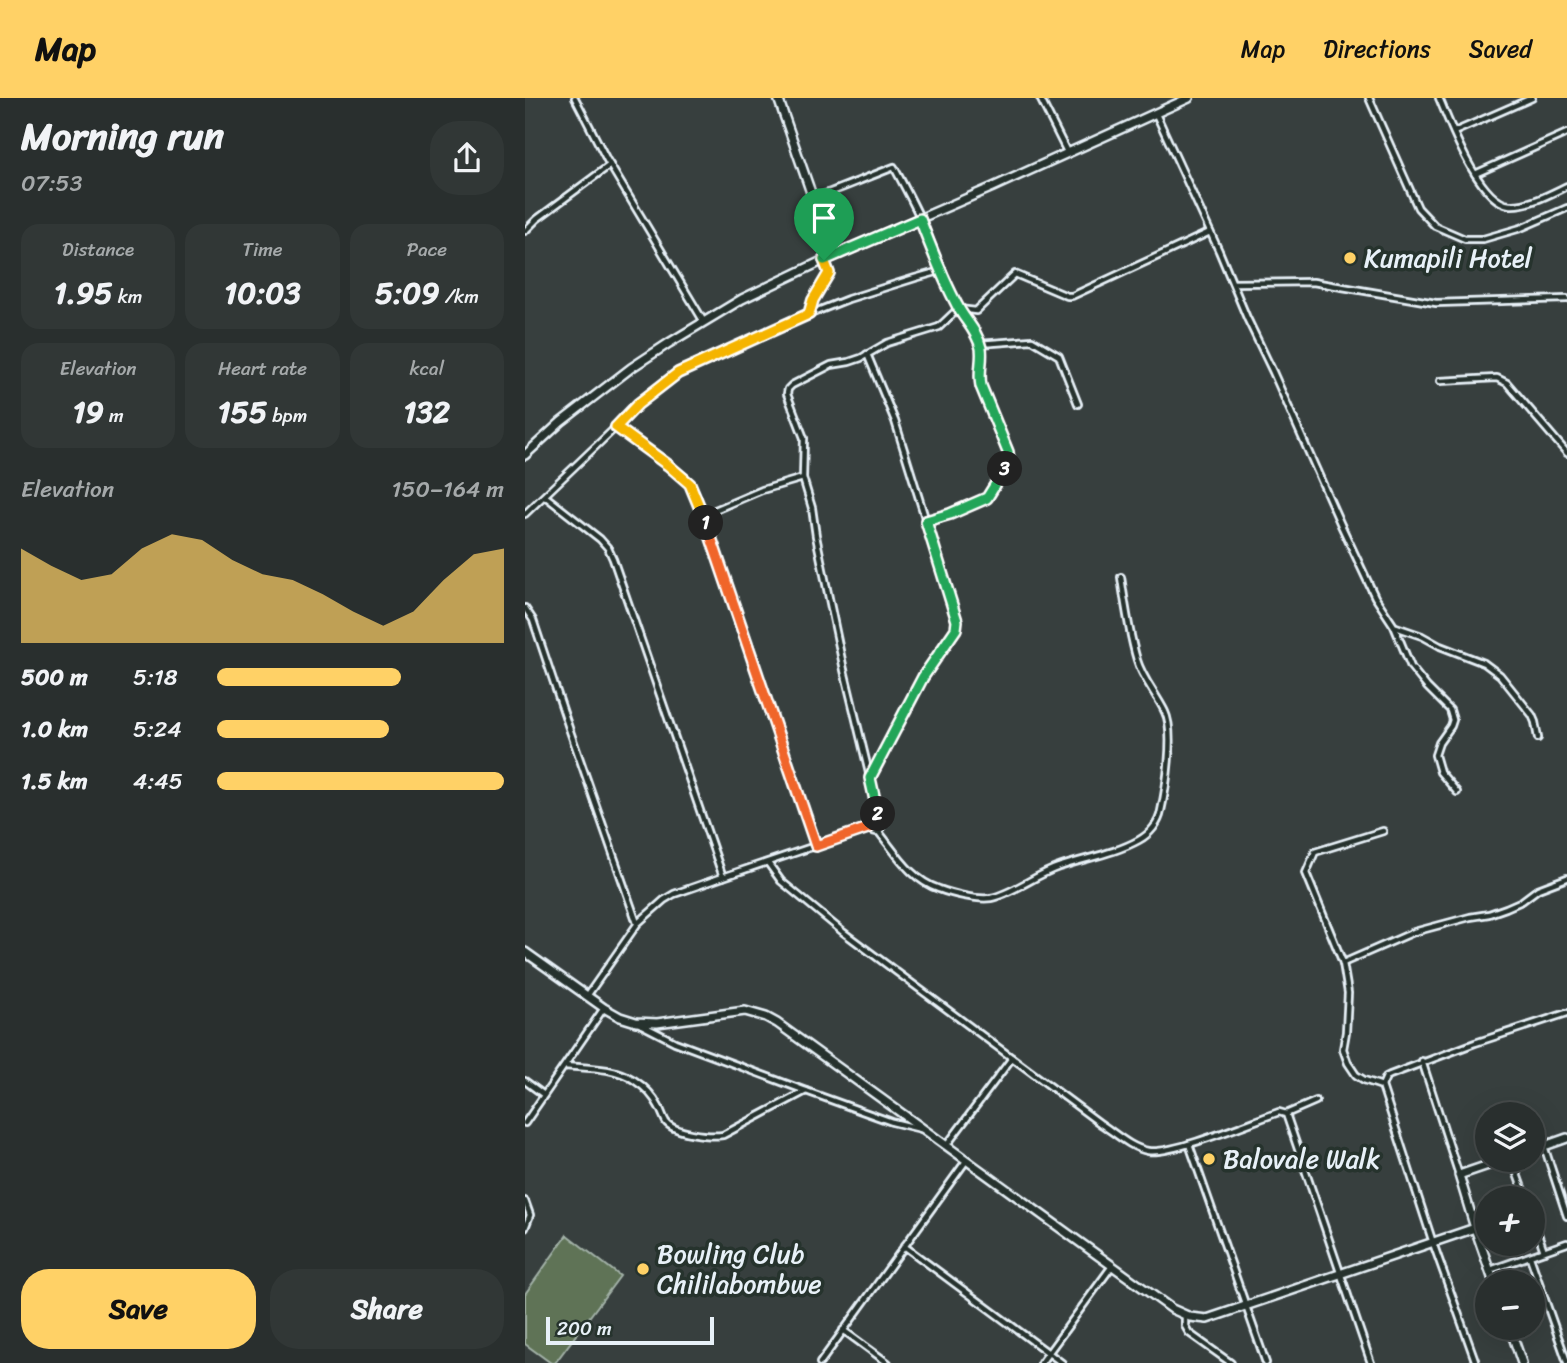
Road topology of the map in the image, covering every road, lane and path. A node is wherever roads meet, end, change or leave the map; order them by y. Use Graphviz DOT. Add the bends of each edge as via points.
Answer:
graph roads {
  1 [pos="575,98"];
  2 [pos="778,98"];
  3 [pos="1040,98"];
  4 [pos="1189,98"];
  5 [pos="1369,98"];
  6 [pos="1439,98"];
  7 [pos="1532,98"];
  8 [pos="1155,113"];
  9 [pos="1454,132"];
  10 [pos="1567,133"];
  11 [pos="1067,152"];
  12 [pos="610,165"];
  13 [pos="1475,174"];
  14 [pos="1567,186"];
  15 [pos="813,199"];
  16 [pos="1567,208"];
  17 [pos="920,219"];
  18 [pos="525,231"];
  19 [pos="1210,232"];
  20 [pos="833,256"];
  21 [pos="824,260"];
  22 [pos="940,271"];
  23 [pos="1233,283"];
  24 [pos="1567,299"];
  25 [pos="958,309"];
  26 [pos="809,314"];
  27 [pos="704,322"];
  28 [pos="979,344"];
  29 [pos="867,354"];
  30 [pos="1440,381"];
  31 [pos="1078,404"];
  32 [pos="616,427"];
  33 [pos="1567,453"];
  34 [pos="525,455"];
  35 [pos="803,478"];
  36 [pos="545,496"];
  37 [pos="525,514"];
  38 [pos="703,515"];
  39 [pos="926,521"];
  40 [pos="1121,577"];
  41 [pos="525,608"];
  42 [pos="1394,626"];
  43 [pos="1538,738"];
  44 [pos="870,778"];
  45 [pos="1457,792"];
  46 [pos="880,823"];
  47 [pos="871,827"];
  48 [pos="878,831"];
  49 [pos="1383,831"];
  50 [pos="816,846"];
  51 [pos="768,863"];
  52 [pos="723,877"];
  53 [pos="1567,878"];
  54 [pos="638,923"];
  55 [pos="525,952"];
  56 [pos="1343,963"];
  57 [pos="587,996"];
  58 [pos="604,1008"];
  59 [pos="1567,1013"];
  60 [pos="636,1022"];
  61 [pos="1012,1058"];
  62 [pos="1422,1061"];
  63 [pos="565,1066"];
  64 [pos="525,1081"];
  65 [pos="1382,1086"];
  66 [pos="806,1091"];
  67 [pos="544,1095"];
  68 [pos="1316,1101"];
  69 [pos="1286,1114"];
  70 [pos="525,1123"];
  71 [pos="924,1129"];
  72 [pos="1567,1138"];
  73 [pos="1189,1144"];
  74 [pos="946,1146"];
  75 [pos="1545,1146"];
  76 [pos="1545,1149"];
  77 [pos="966,1161"];
  78 [pos="1475,1170"];
  79 [pos="1459,1175"];
  80 [pos="525,1201"];
  81 [pos="1567,1216"];
  82 [pos="525,1228"];
  83 [pos="1475,1228"];
  84 [pos="1433,1243"];
  85 [pos="1567,1243"];
  86 [pos="904,1246"];
  87 [pos="1545,1251"];
  88 [pos="1485,1256"];
  89 [pos="1531,1257"];
  90 [pos="1112,1266"];
  91 [pos="1490,1270"];
  92 [pos="1341,1274"];
  93 [pos="1246,1306"];
  94 [pos="1185,1315"];
  95 [pos="843,1330"];
  96 [pos="1514,1340"];
  97 [pos="1048,1353"];
  98 [pos="1567,1362"];
  99 [pos="820,1363"];
  100 [pos="888,1363"];
  101 [pos="1041,1363"];
  102 [pos="1062,1363"];
  103 [pos="1231,1363"];
  104 [pos="1266,1363"];
  105 [pos="1371,1363"];
  106 [pos="1476,1363"];
  107 [pos="1522,1363"];
  1 -- 12 [label="street"];
  2 -- 15 [label="street"];
  3 -- 11 [label="street"];
  4 -- 8 [label="street"];
  5 -- 16 [label="street" via="1418,208 1435,226 1465,239 1483,239"];
  6 -- 9 [label="street"];
  7 -- 9 [label="street"];
  8 -- 11 [label="street"];
  8 -- 19 [label="street"];
  9 -- 13 [label="street"];
  10 -- 13 [label="street"];
  11 -- 17 [label="street"];
  12 -- 18 [label="street"];
  12 -- 27 [label="street"];
  13 -- 14 [label="street" via="1489,192 1509,205"];
  15 -- 17 [label="street" via="894,167"];
  15 -- 20 [label="street"];
  17 -- 20 [label="street"];
  17 -- 22 [label="street"];
  19 -- 23 [label="street"];
  19 -- 25 [label="street" via="1072,296 1016,274 976,312"];
  20 -- 21 [label="street"];
  21 -- 26 [label="street" via="829,273"];
  21 -- 27 [label="street"];
  22 -- 25 [label="street"];
  22 -- 26 [label="street"];
  23 -- 24 [label="street" via="1313,282 1436,303"];
  23 -- 42 [label="street" via="1341,525"];
  25 -- 28 [label="street"];
  25 -- 29 [label="street" via="939,327"];
  26 -- 32 [label="street" via="678,373"];
  27 -- 34 [label="street" via="597,393"];
  28 -- 31 [label="street" via="1032,340 1059,356"];
  28 -- 39 [label="street" via="981,386 1009,461 987,498"];
  29 -- 35 [label="street" via="831,365 788,389 804,438"];
  29 -- 39 [label="street" via="895,421"];
  30 -- 33 [label="street" via="1497,378 1507,383"];
  32 -- 36 [label="street"];
  32 -- 38 [label="street" via="684,477"];
  35 -- 38 [label="street"];
  35 -- 44 [label="street"];
  36 -- 37 [label="street"];
  36 -- 52 [label="street" via="608,548"];
  38 -- 50 [label="street"];
  39 -- 44 [label="street" via="956,629 923,677"];
  40 -- 48 [label="street" via="1137,663 1167,715 1169,755 1162,808 1154,828 1142,839 1110,853 1058,867 985,898 928,885 905,866"];
  41 -- 54 [label="street"];
  42 -- 43 [label="street" via="1484,663 1500,675 1532,715"];
  42 -- 45 [label="street" via="1417,677 1450,710 1453,720 1435,755 1440,772"];
  44 -- 46 [label="street"];
  46 -- 47 [label="street" via="873,822"];
  46 -- 48 [label="street"];
  47 -- 48 [label="street"];
  47 -- 50 [label="street"];
  49 -- 56 [label="street" via="1315,852 1306,873"];
  50 -- 51 [label="street"];
  51 -- 52 [label="street"];
  51 -- 61 [label="street" via="781,881 814,909"];
  52 -- 54 [label="street" via="674,894"];
  53 -- 56 [label="street" via="1506,908 1415,932"];
  54 -- 57 [label="street"];
  55 -- 57 [label="street"];
  56 -- 65 [label="street" via="1348,993 1343,1049 1358,1077"];
  57 -- 58 [label="street"];
  58 -- 60 [label="street"];
  58 -- 63 [label="street"];
  59 -- 62 [label="street"];
  60 -- 66 [label="street" via="675,1042"];
  60 -- 71 [label="street" via="745,1011 766,1017"];
  61 -- 73 [label="street" via="1137,1147 1155,1152"];
  61 -- 74 [label="street"];
  62 -- 65 [label="street" via="1386,1077"];
  62 -- 79 [label="street"];
  63 -- 66 [label="street" via="624,1074 651,1093 669,1125 715,1136"];
  63 -- 67 [label="street"];
  64 -- 67 [label="street"];
  65 -- 84 [label="street"];
  66 -- 71 [label="street"];
  67 -- 70 [label="street"];
  68 -- 69 [label="street"];
  69 -- 73 [label="street" via="1279,1112"];
  69 -- 92 [label="street"];
  71 -- 74 [label="street"];
  72 -- 75 [label="street"];
  73 -- 93 [label="street"];
  74 -- 77 [label="street"];
  76 -- 81 [label="street"];
  77 -- 86 [label="street"];
  77 -- 90 [label="street"];
  78 -- 79 [label="street"];
  79 -- 83 [label="street"];
  80 -- 82 [label="street" via="530,1214"];
  83 -- 84 [label="street"];
  84 -- 92 [label="street"];
  84 -- 106 [label="street"];
  85 -- 87 [label="street"];
  86 -- 95 [label="street"];
  86 -- 97 [label="street"];
  88 -- 91 [label="street"];
  89 -- 91 [label="street"];
  89 -- 98 [label="street"];
  90 -- 94 [label="street"];
  90 -- 97 [label="street"];
  92 -- 93 [label="street"];
  92 -- 105 [label="street"];
  93 -- 94 [label="street" via="1207,1319"];
  93 -- 104 [label="street"];
  94 -- 103 [label="street" via="1189,1334"];
  95 -- 99 [label="street"];
  95 -- 100 [label="street"];
  96 -- 107 [label="street"];
  97 -- 101 [label="street"];
  97 -- 102 [label="street"];
}
